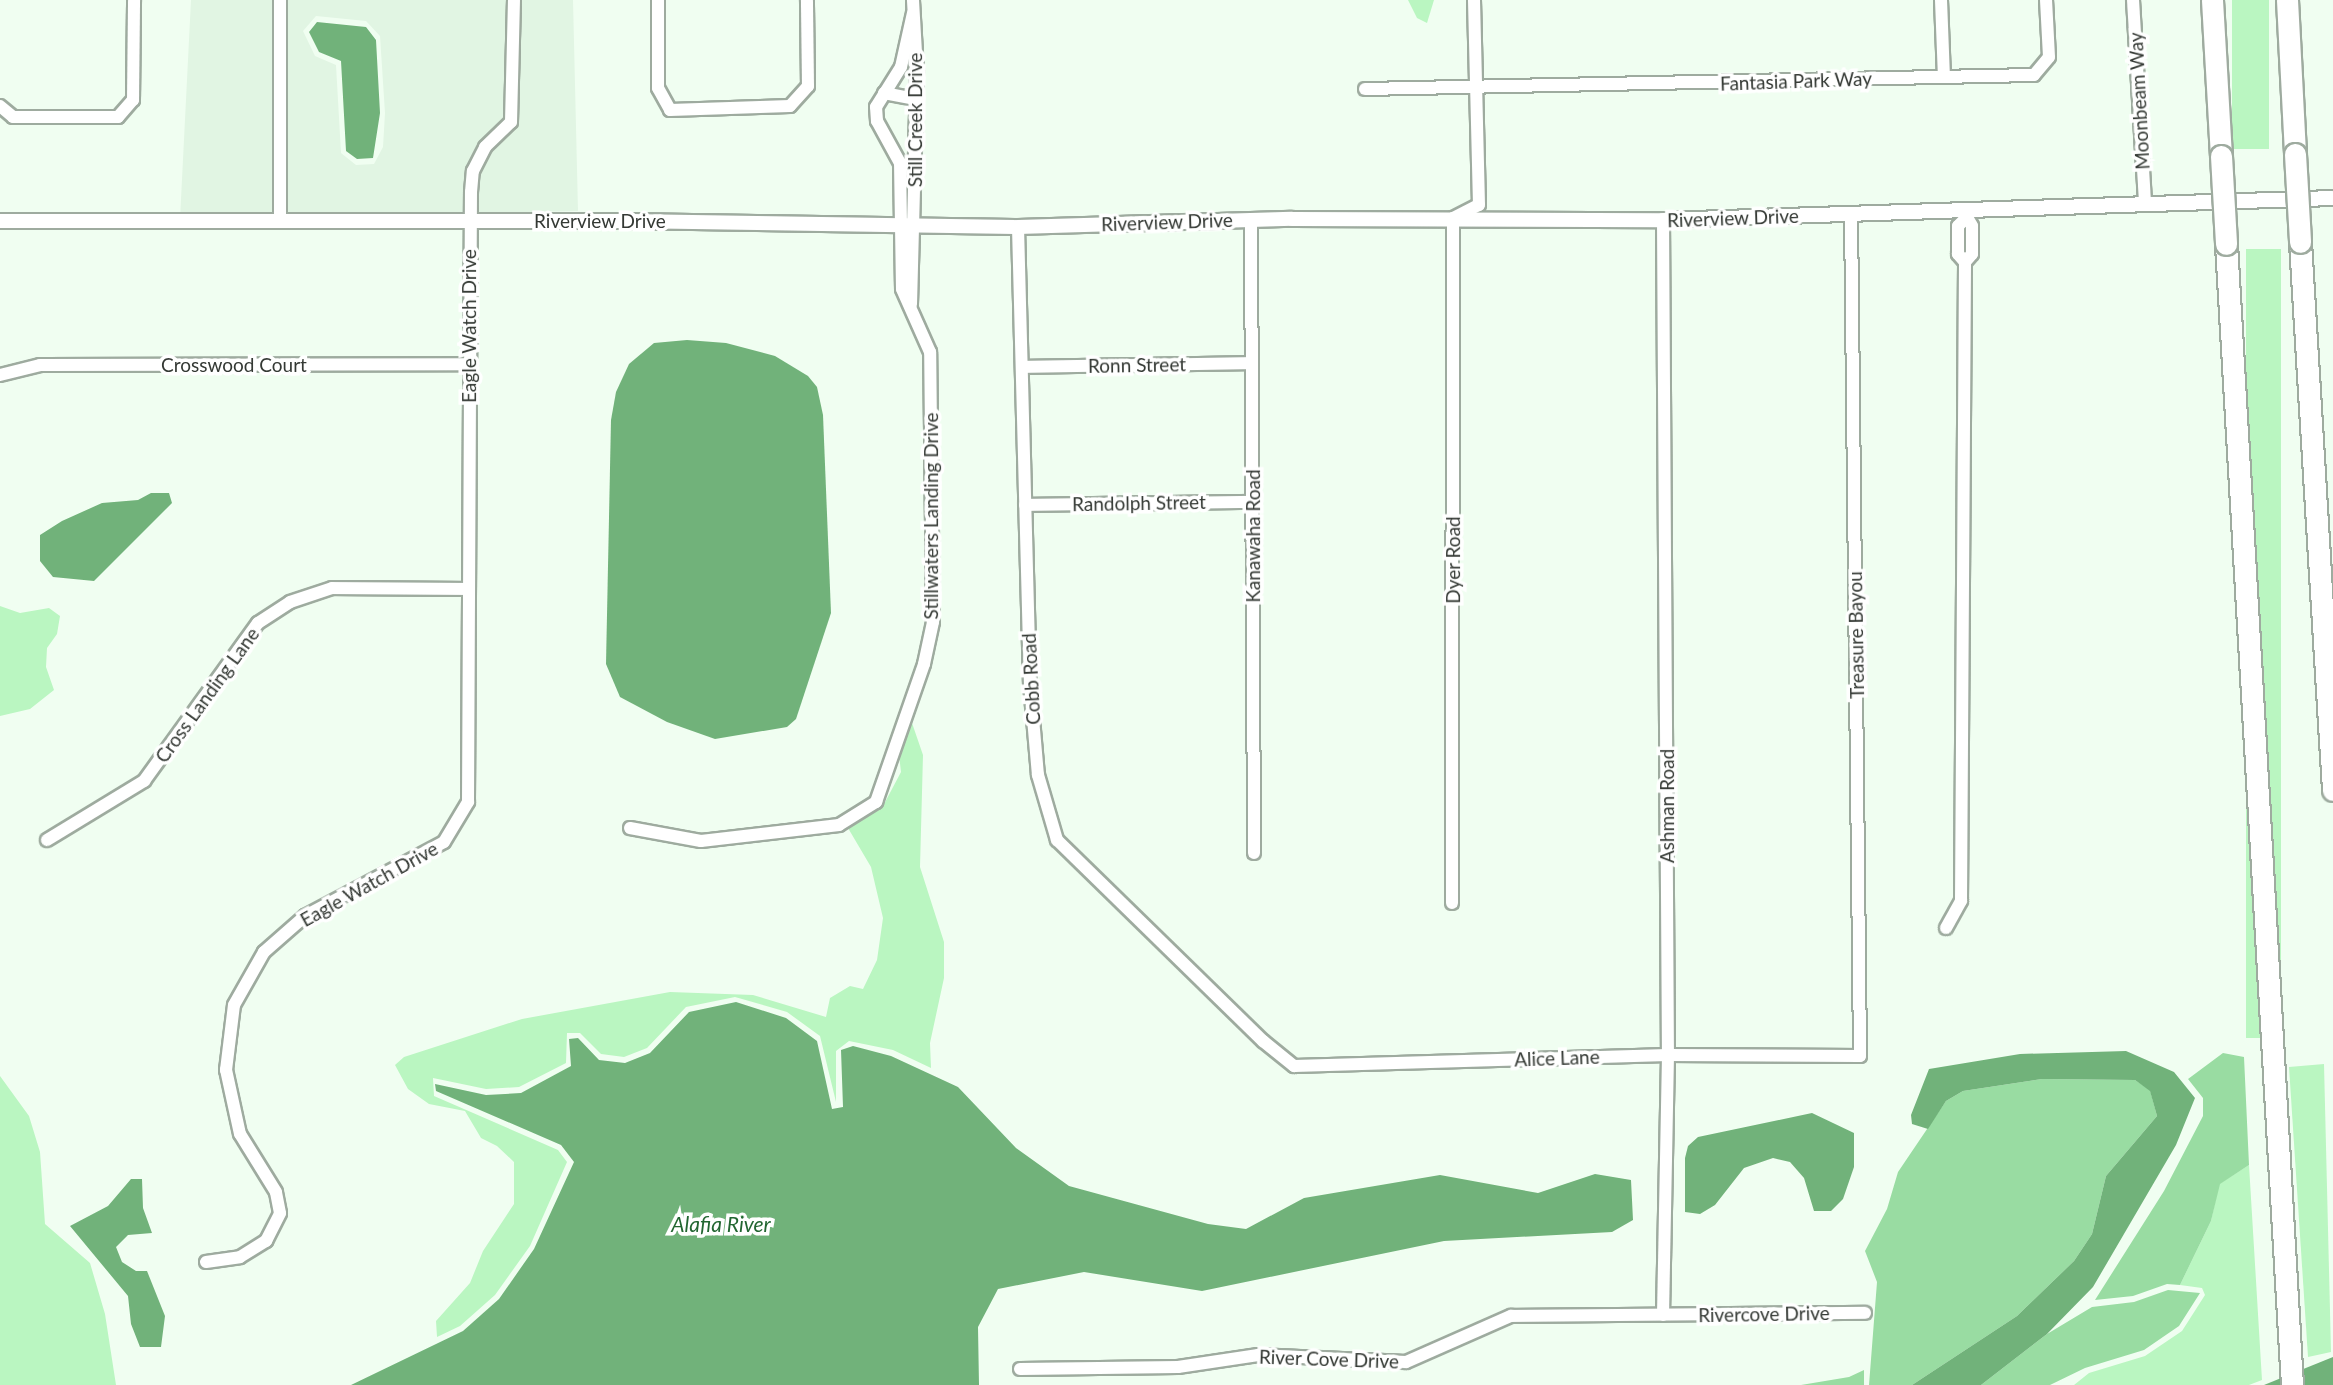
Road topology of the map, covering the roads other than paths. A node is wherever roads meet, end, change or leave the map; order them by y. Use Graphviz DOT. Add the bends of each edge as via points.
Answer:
graph roads {
  1 [pos="134,0"];
  2 [pos="279,0"];
  3 [pos="514,0"];
  4 [pos="658,0"];
  5 [pos="807,0"];
  6 [pos="1474,0"];
  7 [pos="1941,0"];
  8 [pos="2046,0"];
  9 [pos="2133,0"];
  10 [pos="2213,0"];
  11 [pos="2287,0"];
  12 [pos="913,6"];
  13 [pos="1944,77"];
  14 [pos="1365,89"];
  15 [pos="1477,89"];
  16 [pos="884,93"];
  17 [pos="914,99"];
  18 [pos="0,106"];
  19 [pos="2333,198"];
  20 [pos="2145,202"];
  21 [pos="1851,214"];
  22 [pos="1964,214"];
  23 [pos="1453,218"];
  24 [pos="1251,220"];
  25 [pos="1663,220"];
  26 [pos="0,221"];
  27 [pos="469,221"];
  28 [pos="280,222"];
  29 [pos="906,227"];
  30 [pos="1018,227"];
  31 [pos="1251,363"];
  32 [pos="468,364"];
  33 [pos="1023,367"];
  34 [pos="0,375"];
  35 [pos="1252,502"];
  36 [pos="1025,505"];
  37 [pos="467,589"];
  38 [pos="2333,790"];
  39 [pos="630,828"];
  40 [pos="47,840"];
  41 [pos="1254,853"];
  42 [pos="1452,903"];
  43 [pos="1946,928"];
  44 [pos="1263,1041"];
  45 [pos="1668,1055"];
  46 [pos="1860,1056"];
  47 [pos="206,1262"];
  48 [pos="1865,1313"];
  49 [pos="1663,1315"];
  50 [pos="1020,1369"];
  51 [pos="2292,1385"];
  1 -- 18 [label="street" via="133,100 118,117 13,117"];
  2 -- 28 [label="street"];
  3 -- 27 [label="street, Eagle Watch Drive" via="511,122 485,146 473,171"];
  4 -- 5 [label="street" via="658,88 670,110 790,106 808,86"];
  6 -- 15 [label="street"];
  7 -- 13 [label="street"];
  8 -- 13 [label="street, Fantasia Park Way" via="2049,57 2034,75"];
  9 -- 20 [label="street, Moonbeam Way"];
  10 -- 51 [label="highway, bridge"];
  11 -- 38 [label="highway, bridge"];
  12 -- 16 [label="street, Still Creek Drive" via="901,67"];
  12 -- 17 [label="street, Still Creek Drive"];
  13 -- 15 [label="street, Fantasia Park Way"];
  14 -- 15 [label="street, Fantasia Park Way"];
  15 -- 23 [label="street" via="1479,205"];
  16 -- 17 [label="street"];
  16 -- 29 [label="street, Still Creek Drive" via="876,107 877,121 900,163"];
  17 -- 29 [label="street, Still Creek Drive"];
  19 -- 20 [label="street, Riverview Drive"];
  20 -- 22 [label="street, Riverview Drive"];
  21 -- 22 [label="street, Riverview Drive"];
  21 -- 25 [label="street, Riverview Drive"];
  21 -- 46 [label="street, Treasure Bayou"];
  22 -- 43 [label="street" via="1958,226 1958,254 1965,262 1961,901"];
  23 -- 24 [label="street, Riverview Drive"];
  23 -- 25 [label="street, Riverview Drive"];
  23 -- 42 [label="street, Dyer Road"];
  24 -- 30 [label="street, Riverview Drive"];
  24 -- 31 [label="street, Kanawaha Road"];
  25 -- 45 [label="street, Ashman Road"];
  26 -- 28 [label="street, Riverview Drive"];
  27 -- 28 [label="street, Riverview Drive"];
  27 -- 29 [label="street, Riverview Drive"];
  27 -- 32 [label="street, Eagle Watch Drive"];
  29 -- 30 [label="street, Riverview Drive"];
  29 -- 39 [label="street, Stillwaters Landing Drive" via="911,305 930,352 933,622 924,664 876,802 839,825 701,841"];
  30 -- 33 [label="street, Cobb Road"];
  31 -- 33 [label="street, Ronn Street"];
  31 -- 35 [label="street, Kanawaha Road"];
  32 -- 34 [label="street, Crosswood Court" via="40,365"];
  32 -- 37 [label="street, Eagle Watch Drive"];
  33 -- 36 [label="street, Cobb Road"];
  35 -- 36 [label="street, Randolph Street"];
  35 -- 41 [label="street, Kanawaha Road"];
  36 -- 44 [label="street, Cobb Road" via="1030,684 1038,775 1057,840"];
  37 -- 40 [label="street, Cross Landing Lane" via="332,588 290,601 258,623 144,781"];
  37 -- 47 [label="street, Eagle Watch Drive" via="468,802 444,842 305,916 264,952 234,1005 226,1070 240,1134 276,1192 280,1213 266,1241 240,1256"];
  44 -- 45 [label="street, Alice Lane" via="1294,1066"];
  45 -- 46 [label="street, Alice Lane"];
  45 -- 49 [label="street, Ashman Road"];
  48 -- 49 [label="street, Rivercove Drive"];
  49 -- 50 [label="street, River Cove Drive" via="1511,1316 1406,1362 1258,1355 1178,1367"];
}
